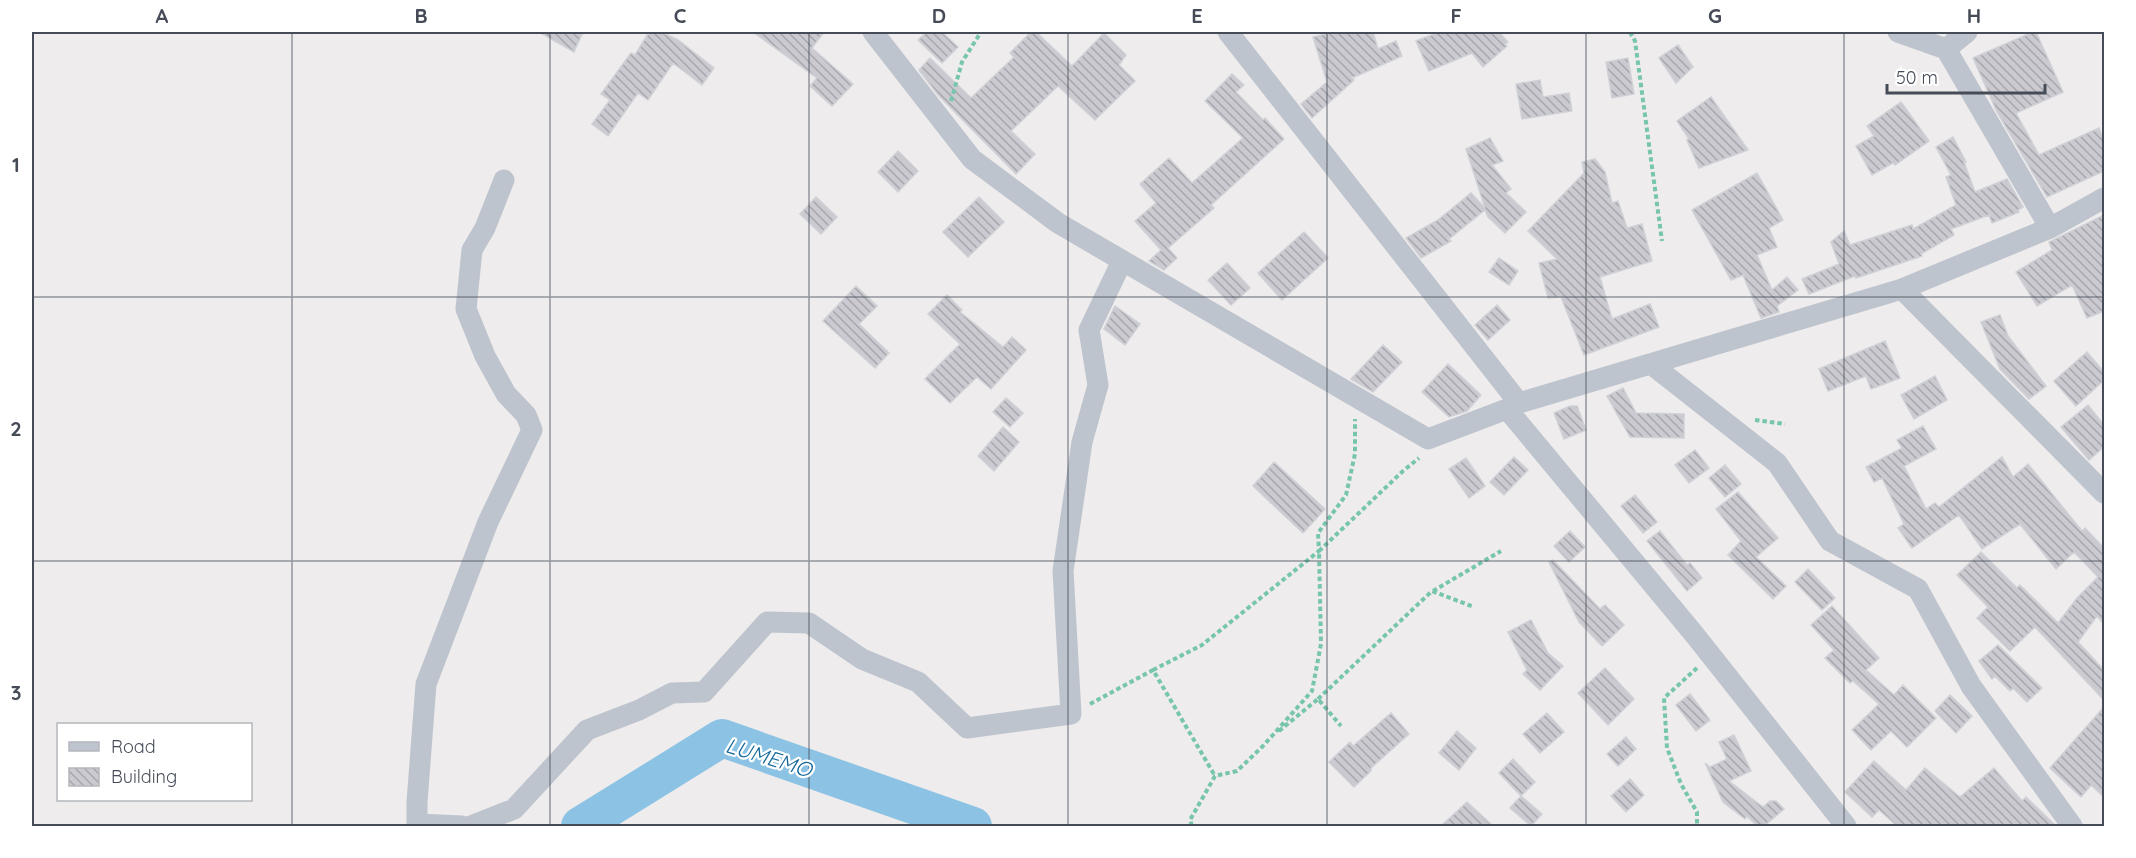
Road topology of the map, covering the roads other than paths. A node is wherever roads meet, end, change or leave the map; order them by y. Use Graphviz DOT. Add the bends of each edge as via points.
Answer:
graph roads {
  1 [pos="873,32"];
  2 [pos="1228,32"];
  3 [pos="1898,32"];
  4 [pos="1966,32"];
  5 [pos="1946,49"];
  6 [pos="504,180"];
  7 [pos="2104,198"];
  8 [pos="2050,228"];
  9 [pos="1122,261"];
  10 [pos="1902,289"];
  11 [pos="1651,364"];
  12 [pos="1513,406"];
  13 [pos="2104,493"];
  14 [pos="462,826"];
  15 [pos="471,826"];
  16 [pos="1846,826"];
  17 [pos="2072,826"];
  1 -- 9 [label="street" via="972,159 1058,223"];
  2 -- 12 [label="street"];
  3 -- 5 [label="street"];
  4 -- 5 [label="street"];
  5 -- 8 [label="street"];
  6 -- 14 [label="street" via="472,250 466,309 484,356 506,394 526,415 532,430 488,522 426,684 418,790 417,824"];
  7 -- 8 [label="street"];
  8 -- 10 [label="street"];
  9 -- 12 [label="street" via="1428,439"];
  9 -- 15 [label="street" via="1089,330 1098,385 1082,442 1063,571 1071,714 967,728 918,682 862,659 809,623 767,622 704,692 672,693 587,730 514,809"];
  10 -- 11 [label="street"];
  10 -- 13 [label="street"];
  11 -- 12 [label="street"];
  11 -- 17 [label="street" via="1777,464 1830,541 1918,589 1971,686"];
  12 -- 16 [label="street"];
}
